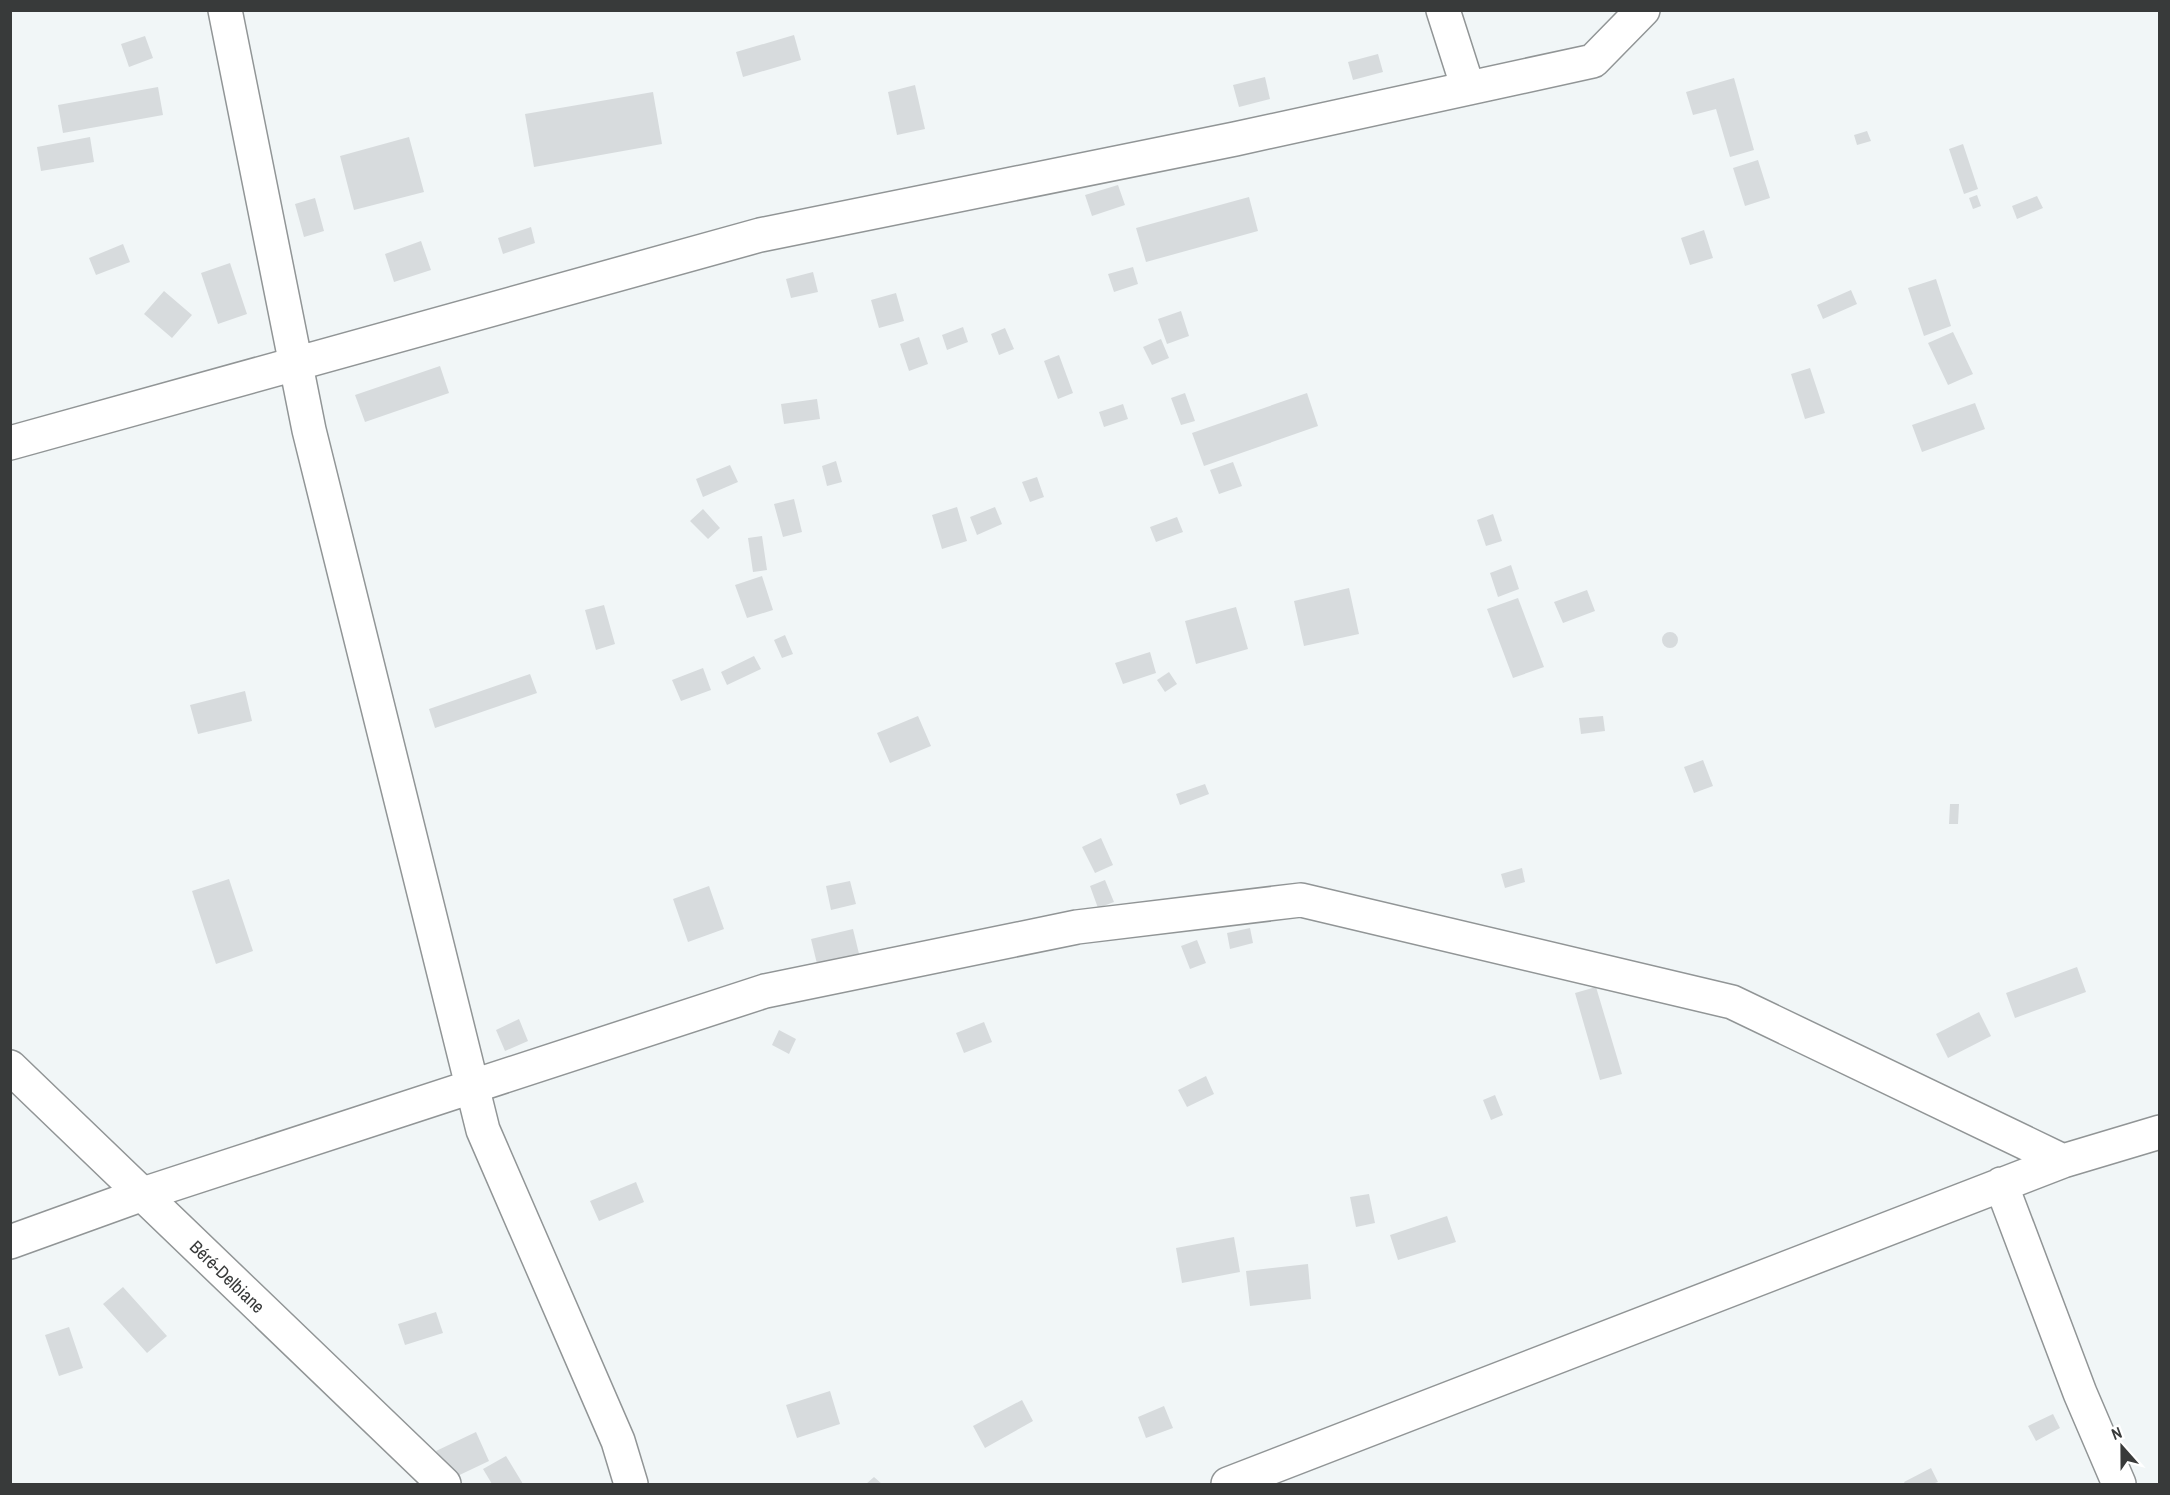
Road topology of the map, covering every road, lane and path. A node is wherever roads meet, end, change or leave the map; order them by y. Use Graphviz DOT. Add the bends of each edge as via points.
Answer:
graph roads {
  1 [pos="225,10"];
  2 [pos="1443,10"];
  3 [pos="1643,10"];
  4 [pos="1468,88"];
  5 [pos="296,363"];
  6 [pos="10,443"];
  7 [pos="10,1067"];
  8 [pos="472,1086"];
  9 [pos="2160,1132"];
  10 [pos="2063,1161"];
  11 [pos="2001,1184"];
  12 [pos="143,1194"];
  13 [pos="10,1242"];
  14 [pos="444,1485"];
  15 [pos="631,1485"];
  16 [pos="1228,1485"];
  17 [pos="2119,1485"];
  1 -- 5 [label="street"];
  2 -- 4 [label="street"];
  3 -- 4 [label="street" via="1593,61"];
  4 -- 5 [label="street" via="760,235"];
  5 -- 6 [label="street"];
  5 -- 8 [label="street" via="309,430"];
  7 -- 12 [label="street, Béré-Delbiane"];
  8 -- 10 [label="street" via="765,991 1077,927 1301,900 1732,1002"];
  8 -- 12 [label="street"];
  8 -- 15 [label="street" via="483,1130 618,1441"];
  9 -- 10 [label="street"];
  10 -- 11 [label="street"];
  11 -- 16 [label="street"];
  11 -- 17 [label="street"];
  12 -- 13 [label="street"];
  12 -- 14 [label="street, Béré-Delbiane"];
}
